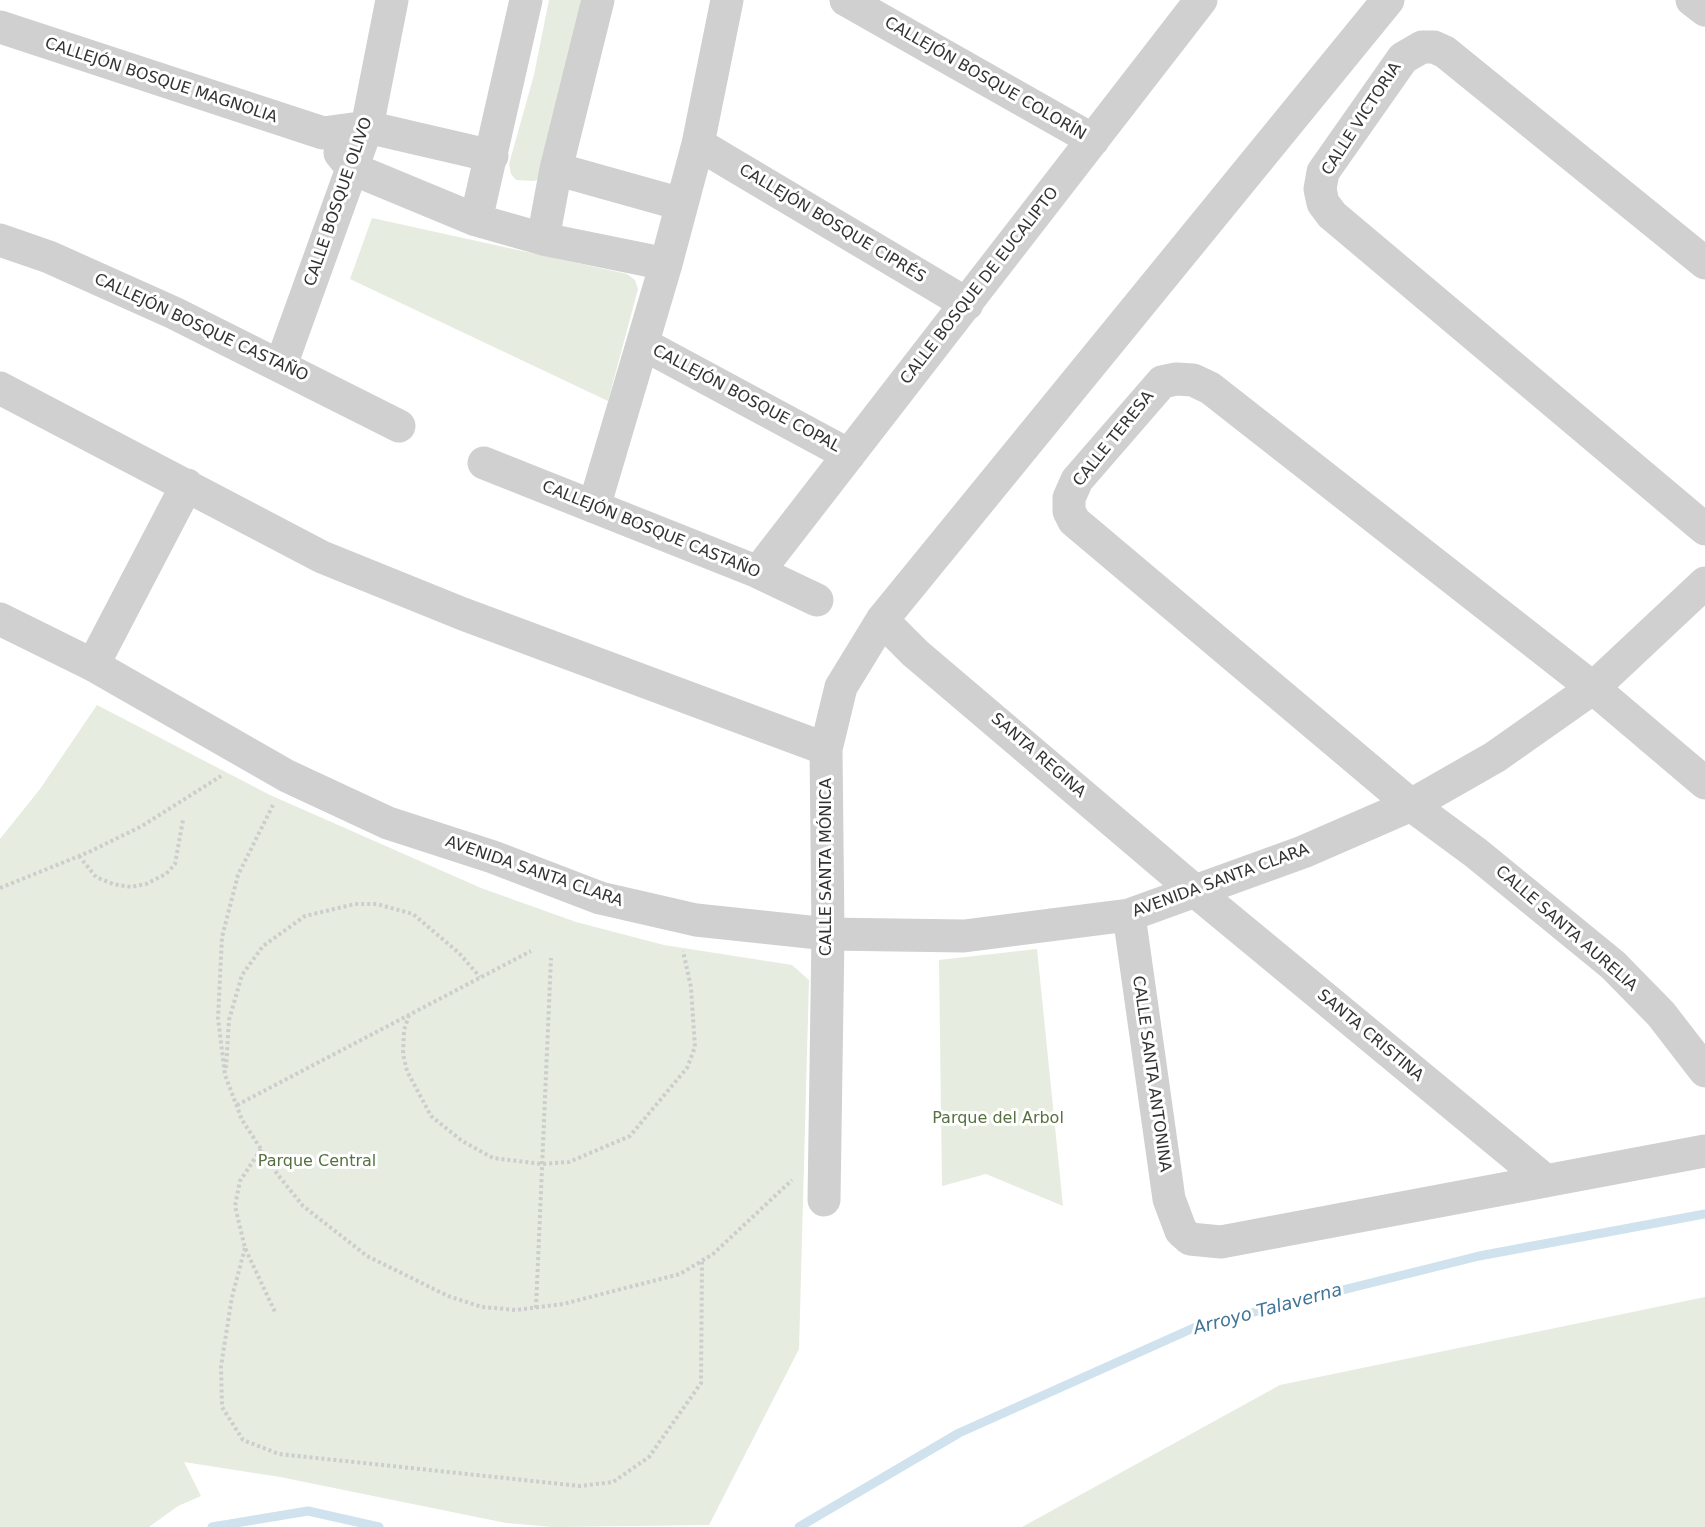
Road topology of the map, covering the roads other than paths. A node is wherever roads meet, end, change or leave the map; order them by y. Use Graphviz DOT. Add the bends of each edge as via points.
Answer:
graph roads {
  1 [pos="392,0"];
  2 [pos="526,0"];
  3 [pos="598,0"];
  4 [pos="727,0"];
  5 [pos="846,0"];
  6 [pos="1202,0"];
  7 [pos="1388,0"];
  8 [pos="1692,0"];
  9 [pos="1705,10"];
  10 [pos="0,27"];
  11 [pos="367,127"];
  12 [pos="323,133"];
  13 [pos="1093,140"];
  14 [pos="698,144"];
  15 [pos="492,156"];
  16 [pos="353,169"];
  17 [pos="556,169"];
  18 [pos="681,204"];
  19 [pos="476,220"];
  20 [pos="543,239"];
  21 [pos="0,240"];
  22 [pos="1705,263"];
  23 [pos="666,264"];
  24 [pos="967,304"];
  25 [pos="643,344"];
  26 [pos="281,365"];
  27 [pos="0,388"];
  28 [pos="399,426"];
  29 [pos="849,455"];
  30 [pos="484,463"];
  31 [pos="187,485"];
  32 [pos="594,507"];
  33 [pos="1705,529"];
  34 [pos="758,572"];
  35 [pos="1705,583"];
  36 [pos="817,600"];
  37 [pos="0,619"];
  38 [pos="882,620"];
  39 [pos="93,664"];
  40 [pos="1593,688"];
  41 [pos="826,749"];
  42 [pos="1705,783"];
  43 [pos="1411,805"];
  44 [pos="1195,891"];
  45 [pos="1129,915"];
  46 [pos="828,934"];
  47 [pos="1705,1071"];
  48 [pos="1705,1151"];
  49 [pos="1546,1181"];
  50 [pos="824,1200"];
  1 -- 11 [label="street, CALLE BOSQUE OLIVO"];
  2 -- 15 [label="street"];
  3 -- 17 [label="street"];
  4 -- 14 [label="street"];
  5 -- 13 [label="street, CALLEJÓN BOSQUE COLORÍN"];
  6 -- 13 [label="street, CALLE BOSQUE DE EUCALIPTO"];
  7 -- 38 [label="street, CALLE SANTA MÓNICA"];
  8 -- 9 [label="street"];
  10 -- 12 [label="street, CALLEJÓN BOSQUE MAGNOLIA"];
  11 -- 12 [label="street, CALLEJÓN BOSQUE MAGNOLIA"];
  11 -- 15 [label="street"];
  11 -- 16 [label="street, CALLE BOSQUE OLIVO"];
  12 -- 16 [label="street"];
  13 -- 24 [label="street, CALLE BOSQUE DE EUCALIPTO"];
  14 -- 18 [label="street"];
  14 -- 24 [label="street, CALLEJÓN BOSQUE CIPRÉS"];
  15 -- 19 [label="street"];
  16 -- 19 [label="street"];
  16 -- 26 [label="street, CALLE BOSQUE OLIVO"];
  17 -- 18 [label="street"];
  17 -- 20 [label="street"];
  18 -- 23 [label="street"];
  19 -- 20 [label="street"];
  20 -- 23 [label="street"];
  21 -- 26 [label="street, CALLEJÓN BOSQUE CASTAÑO" via="49,257"];
  22 -- 33 [label="street, CALLE VICTORIA" via="1446,52 1434,47 1422,47 1403,58 1323,172 1320,189 1323,203 1332,215"];
  23 -- 25 [label="street"];
  24 -- 29 [label="street, CALLE BOSQUE DE EUCALIPTO"];
  25 -- 29 [label="street, CALLEJÓN BOSQUE COPAL"];
  25 -- 32 [label="street"];
  26 -- 28 [label="street, CALLEJÓN BOSQUE CASTAÑO"];
  27 -- 31 [label="street"];
  29 -- 34 [label="street, CALLE BOSQUE DE EUCALIPTO"];
  30 -- 32 [label="street, CALLEJÓN BOSQUE CASTAÑO"];
  31 -- 39 [label="street"];
  31 -- 41 [label="street" via="322,557 463,614"];
  32 -- 34 [label="street, CALLEJÓN BOSQUE CASTAÑO"];
  34 -- 36 [label="street, CALLEJÓN BOSQUE CASTAÑO"];
  35 -- 40 [label="street, AVENIDA SANTA CLARA"];
  37 -- 39 [label="street, AVENIDA SANTA CLARA"];
  38 -- 41 [label="street, CALLE SANTA MÓNICA" via="841,687"];
  38 -- 44 [label="street, SANTA REGINA" via="915,653"];
  39 -- 46 [label="street, AVENIDA SANTA CLARA" via="287,776 388,823 600,898 696,920"];
  40 -- 42 [label="street, CALLE TERESA"];
  40 -- 43 [label="street, AVENIDA SANTA CLARA" via="1495,757"];
  40 -- 43 [label="street, CALLE TERESA" via="1210,388 1193,380 1162,382 1077,480 1069,498 1074,521"];
  41 -- 46 [label="street, CALLE SANTA MÓNICA"];
  43 -- 44 [label="street, AVENIDA SANTA CLARA" via="1303,852"];
  43 -- 47 [label="street, CALLE SANTA AURELIA" via="1613,965 1661,1014"];
  44 -- 45 [label="street, AVENIDA SANTA CLARA"];
  44 -- 49 [label="street, SANTA CRISTINA"];
  45 -- 46 [label="street, AVENIDA SANTA CLARA" via="964,936"];
  45 -- 49 [label="street, CALLE SANTA ANTONINA" via="1169,1199 1181,1231 1190,1239 1221,1242"];
  46 -- 50 [label="street, CALLE SANTA MÓNICA"];
  48 -- 49 [label="street"];
}
